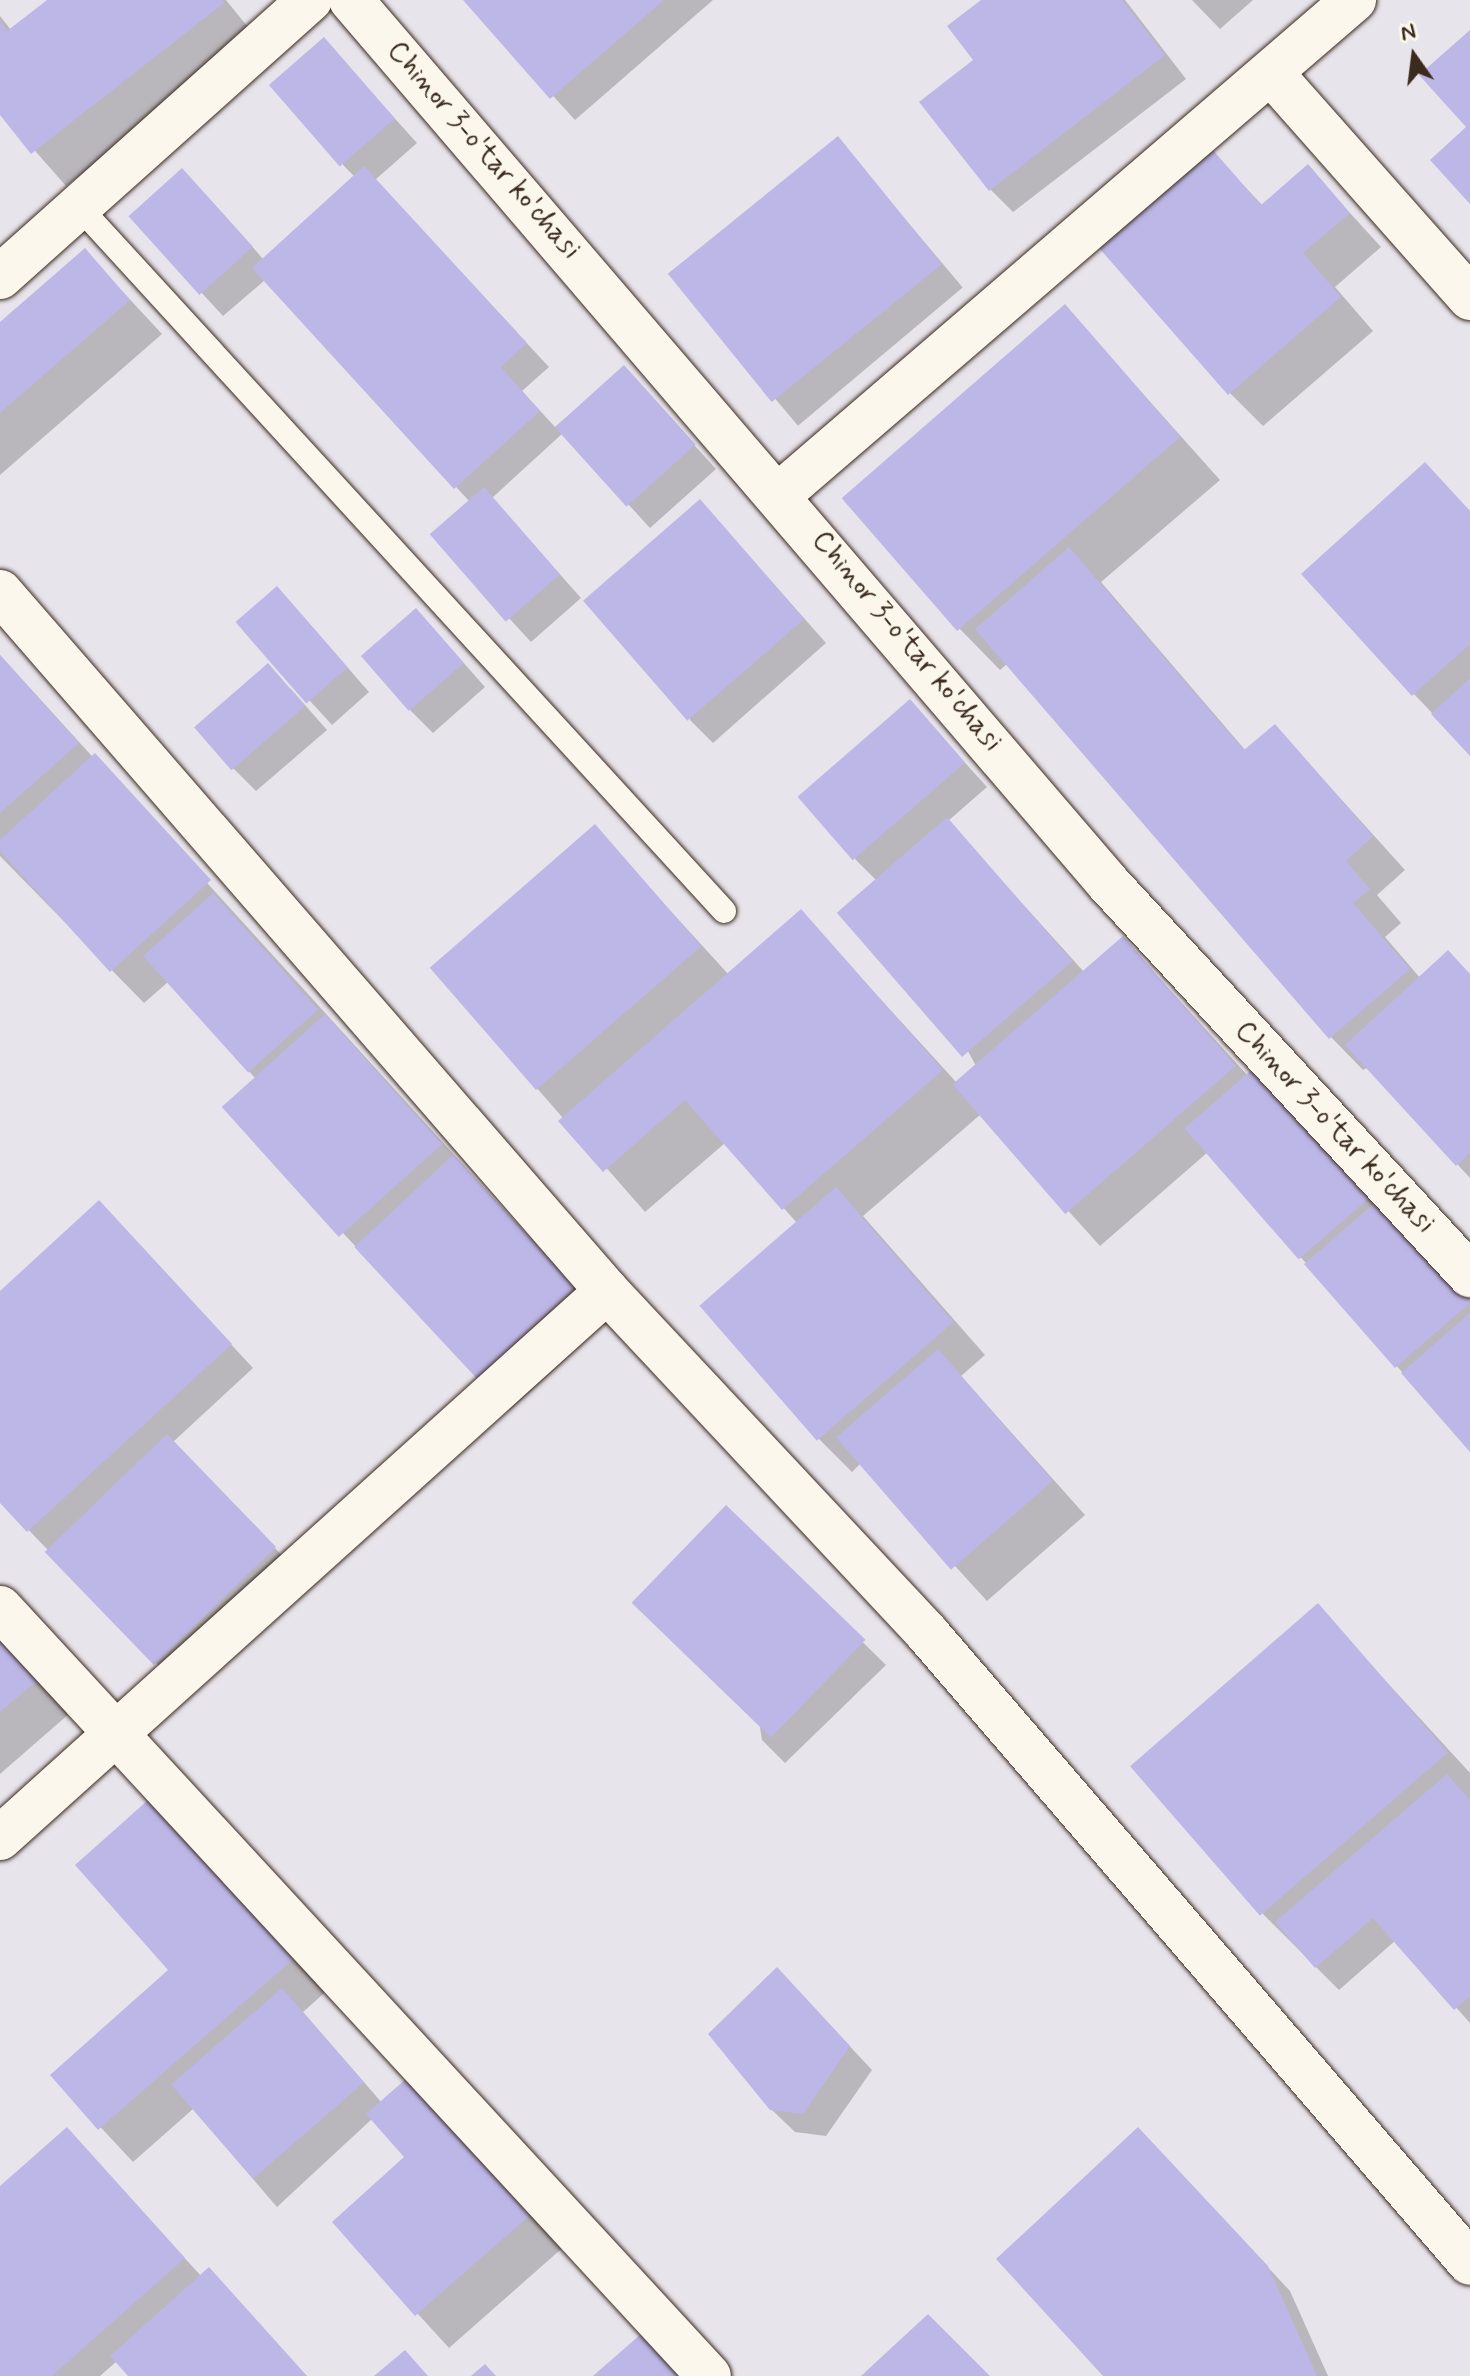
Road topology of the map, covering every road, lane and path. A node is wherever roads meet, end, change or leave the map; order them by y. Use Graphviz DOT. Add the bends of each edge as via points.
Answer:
graph roads {
  1 [pos="310,0"];
  2 [pos="351,0"];
  3 [pos="1354,0"];
  4 [pos="1272,74"];
  5 [pos="81,209"];
  6 [pos="0,277"];
  7 [pos="1470,298"];
  8 [pos="781,493"];
  9 [pos="0,592"];
  10 [pos="724,911"];
  11 [pos="1470,1275"];
  12 [pos="607,1291"];
  13 [pos="0,1608"];
  14 [pos="116,1729"];
  15 [pos="0,1838"];
  16 [pos="1470,2263"];
  17 [pos="709,2376"];
  1 -- 5 [label="street"];
  2 -- 8 [label="street, Chinor 3-o'tar ko'chasi"];
  3 -- 4 [label="street"];
  4 -- 7 [label="street"];
  4 -- 8 [label="street"];
  5 -- 6 [label="street"];
  5 -- 10 [label="lane"];
  8 -- 11 [label="street, Chinor 3-o'tar ko'chasi" via="1108,883"];
  9 -- 12 [label="street"];
  12 -- 14 [label="street"];
  12 -- 16 [label="street" via="926,1632"];
  13 -- 14 [label="street"];
  14 -- 15 [label="street"];
  14 -- 17 [label="street"];
}
